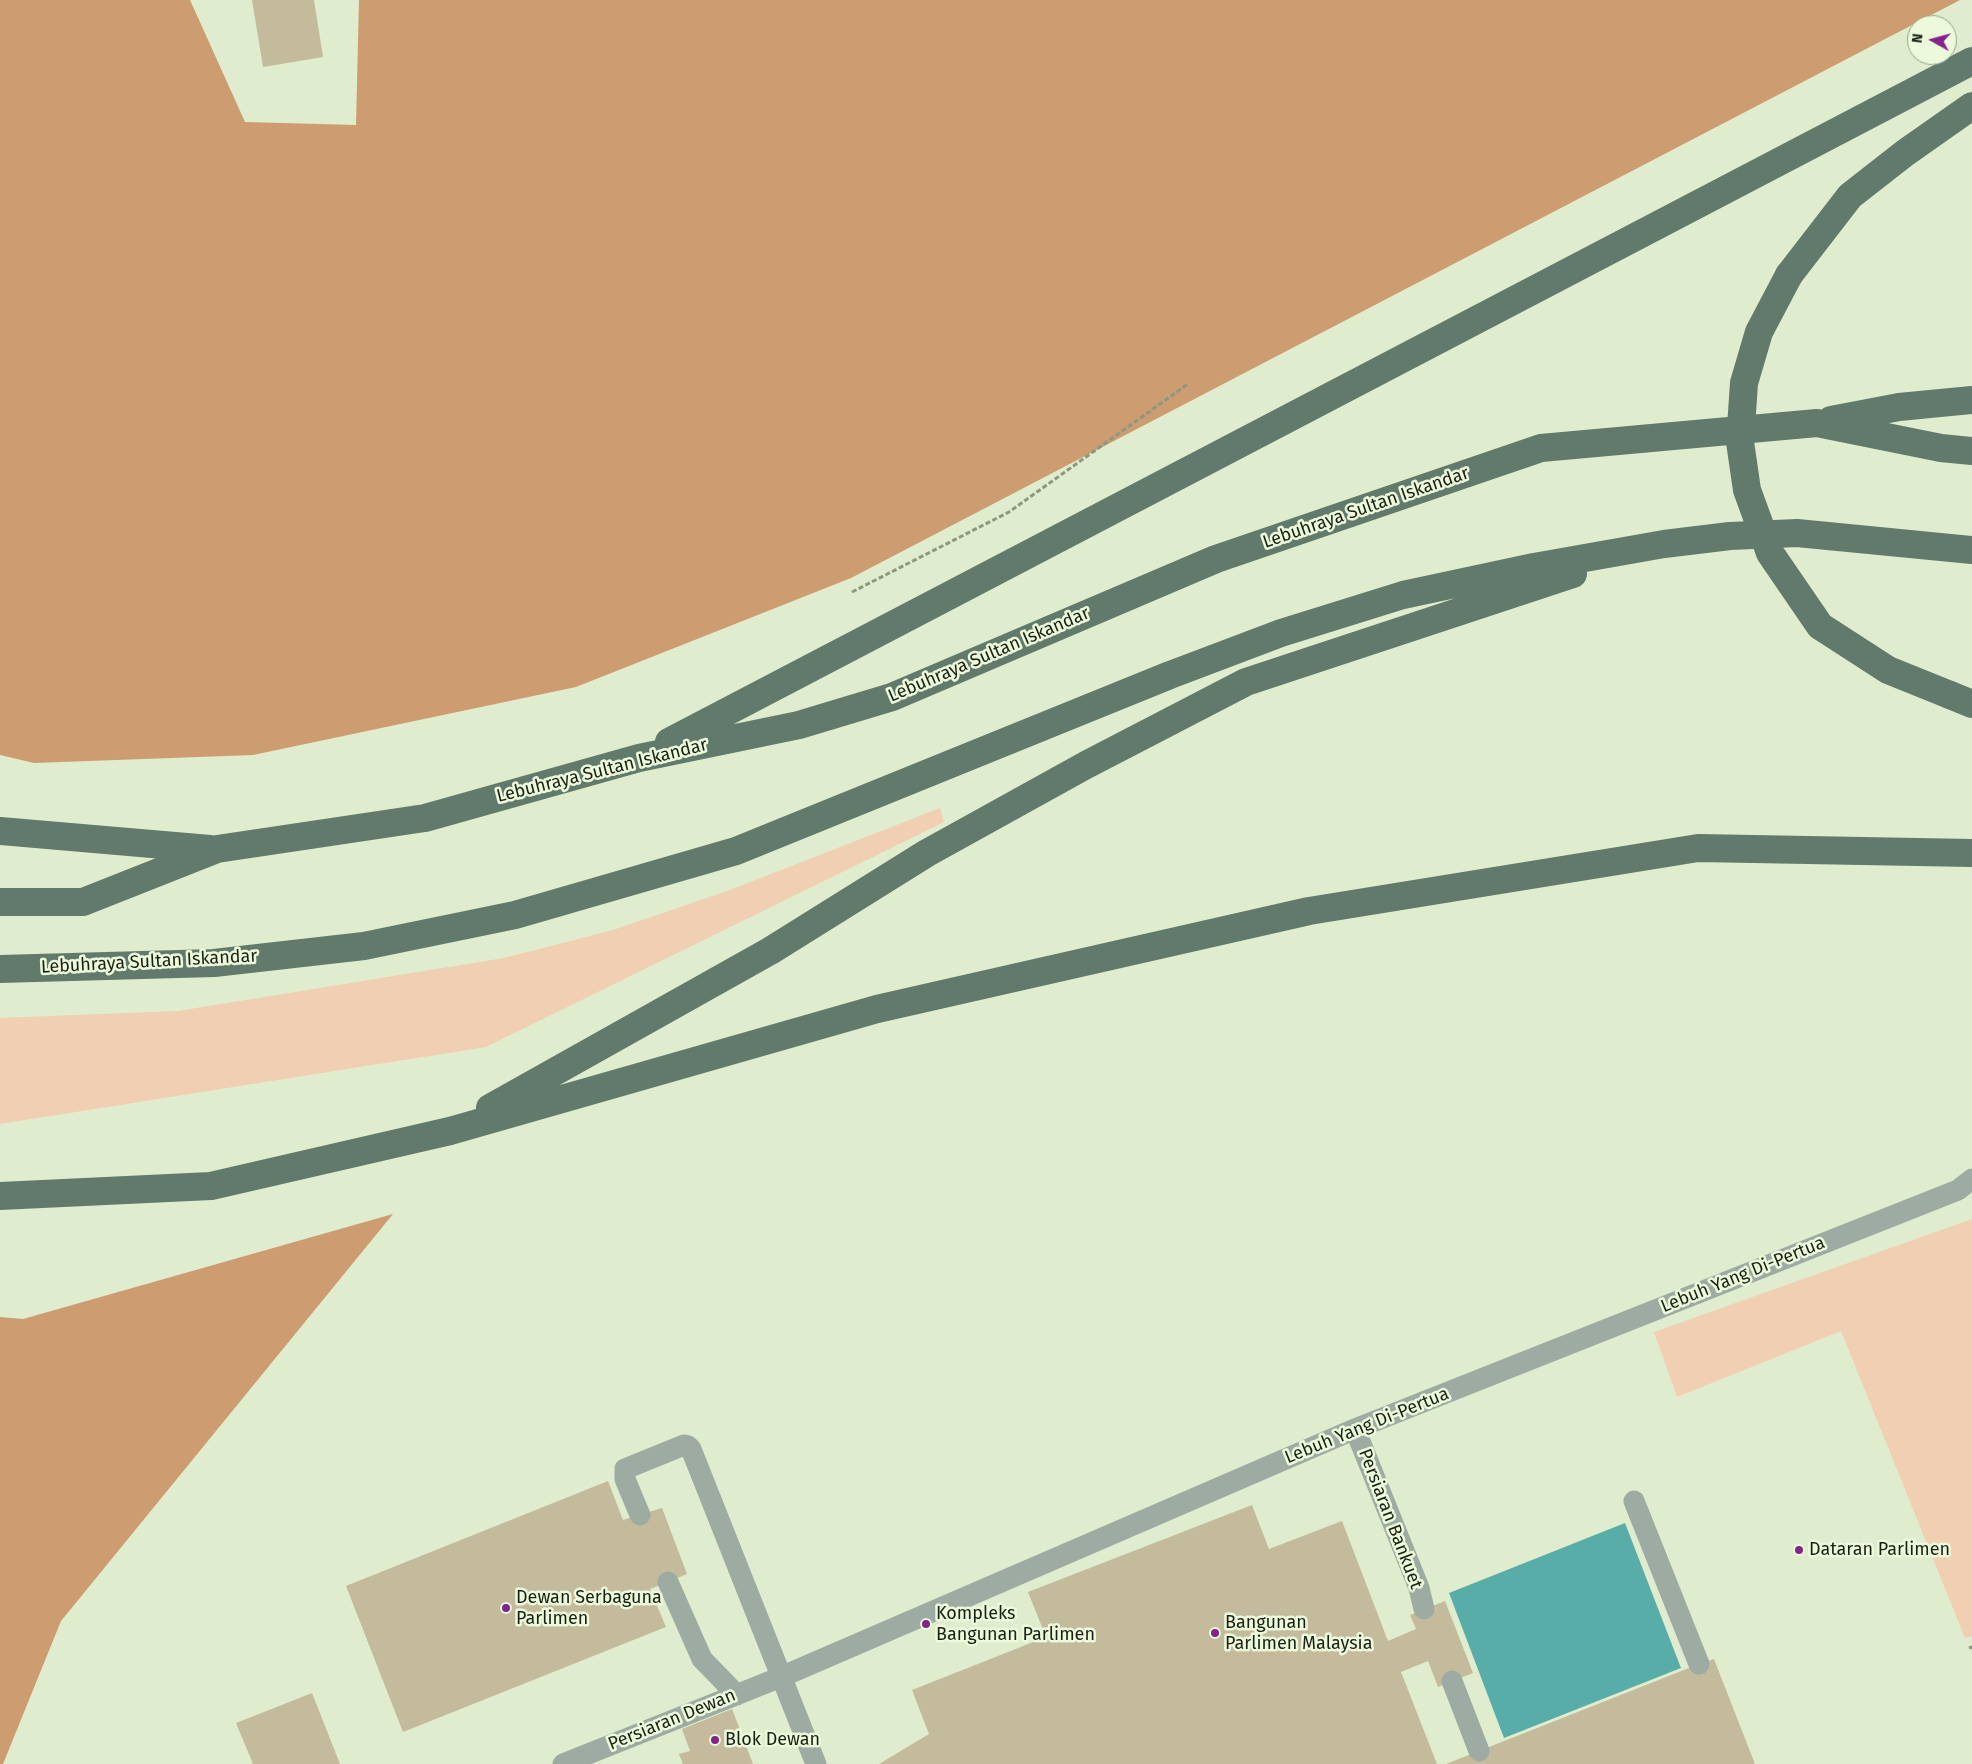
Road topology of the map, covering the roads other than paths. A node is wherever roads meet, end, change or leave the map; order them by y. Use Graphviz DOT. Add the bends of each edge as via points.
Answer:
graph roads {
  1 [pos="1972,61"];
  2 [pos="1972,106"];
  3 [pos="1972,400"];
  4 [pos="1818,423"];
  5 [pos="1972,451"];
  6 [pos="1664,544"];
  7 [pos="1972,550"];
  8 [pos="1961,700"];
  9 [pos="639,758"];
  10 [pos="0,831"];
  11 [pos="217,849"];
  12 [pos="1972,853"];
  13 [pos="0,902"];
  14 [pos="0,968"];
  15 [pos="450,1131"];
  16 [pos="1968,1188"];
  17 [pos="0,1196"];
  18 [pos="1355,1429"];
  19 [pos="1634,1501"];
  20 [pos="640,1515"];
  21 [pos="668,1582"];
  22 [pos="1424,1609"];
  23 [pos="1699,1664"];
  24 [pos="781,1677"];
  25 [pos="1452,1681"];
  26 [pos="737,1695"];
  27 [pos="1479,1751"];
  28 [pos="563,1764"];
  29 [pos="816,1764"];
  1 -- 9 [label="main road"];
  2 -- 8 [label="main road, bridge" via="1850,196 1789,275 1759,332 1744,383 1740,442 1747,490 1770,553 1820,626 1888,670"];
  3 -- 4 [label="main road" via="1899,407"];
  4 -- 5 [label="main road, Lebuhraya Sultan Iskandar" via="1941,448"];
  4 -- 9 [label="main road, Lebuhraya Sultan Iskandar" via="1541,448 1216,559 892,697 799,725"];
  6 -- 7 [label="main road, Lebuhraya Sultan Iskandar" via="1730,536 1797,533"];
  6 -- 14 [label="main road, Lebuhraya Sultan Iskandar" via="1404,595 1282,633 1170,675 736,851 515,915 364,946 214,963"];
  6 -- 15 [label="main road" via="1246,682 927,853 770,952"];
  9 -- 11 [label="main road, Lebuhraya Sultan Iskandar" via="425,818"];
  10 -- 11 [label="main road"];
  11 -- 13 [label="main road, Lebuhraya Sultan Iskandar" via="83,902"];
  12 -- 15 [label="main road" via="1698,848 1309,911 877,1009"];
  15 -- 17 [label="main road" via="211,1186"];
  16 -- 18 [label="lane, Lebuh Yang Di-Pertua"];
  18 -- 22 [label="lane, Persiaran Bankuet" via="1419,1588"];
  18 -- 24 [label="lane, Lebuh Yang Di-Pertua"];
  19 -- 23 [label="lane"];
  20 -- 24 [label="lane" via="625,1479 626,1469 684,1445 691,1448"];
  21 -- 26 [label="lane" via="702,1659"];
  24 -- 26 [label="lane, Persiaran Dewan"];
  24 -- 29 [label="lane"];
  25 -- 27 [label="lane"];
  26 -- 28 [label="lane, Persiaran Dewan"];
}
